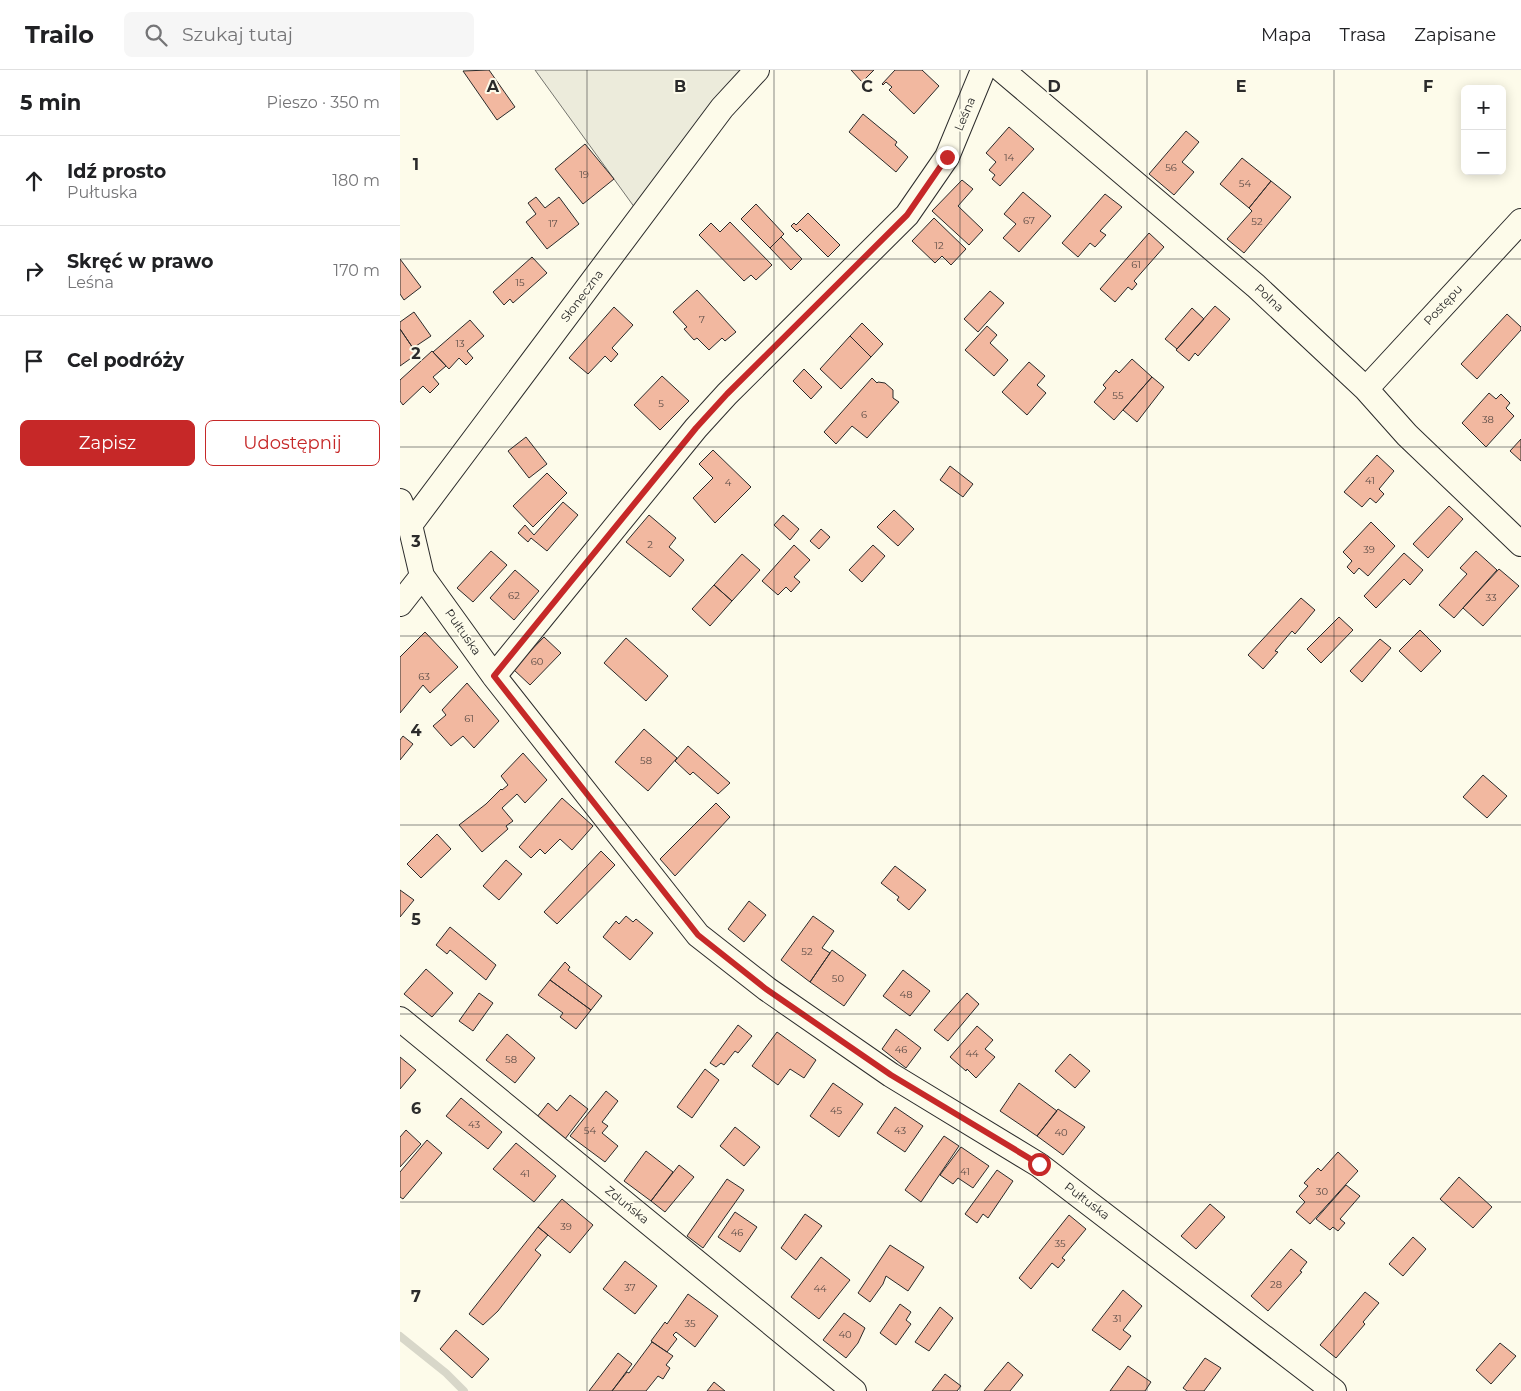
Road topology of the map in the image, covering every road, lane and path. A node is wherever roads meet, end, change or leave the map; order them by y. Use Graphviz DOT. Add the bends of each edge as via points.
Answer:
graph roads {
  1 [pos="758,70"];
  2 [pos="983,70"];
  3 [pos="1002,70"];
  4 [pos="1521,221"];
  5 [pos="1366,389"];
  6 [pos="400,501"];
  7 [pos="410,525"];
  8 [pos="1521,544"];
  9 [pos="422,576"];
  10 [pos="400,604"];
  11 [pos="494,676"];
  12 [pos="400,1019"];
  13 [pos="854,1391"];
  14 [pos="1334,1391"];
  1 -- 7 [label="street, Słoneczna" via="722,108"];
  2 -- 11 [label="street, Leśna" via="947,157 907,215 696,428"];
  3 -- 5 [label="street, Polna" via="1256,286"];
  4 -- 5 [label="street, Postępu"];
  5 -- 8 [label="street, Polna" via="1407,435"];
  6 -- 7 [label="street, Pułtuska"];
  7 -- 9 [label="street, Pułtuska"];
  9 -- 10 [label="street"];
  9 -- 11 [label="street, Pułtuska"];
  11 -- 14 [label="street, Pułtuska" via="698,935 766,989 891,1075 1039,1164"];
  12 -- 13 [label="street, Zduńska"];
}
